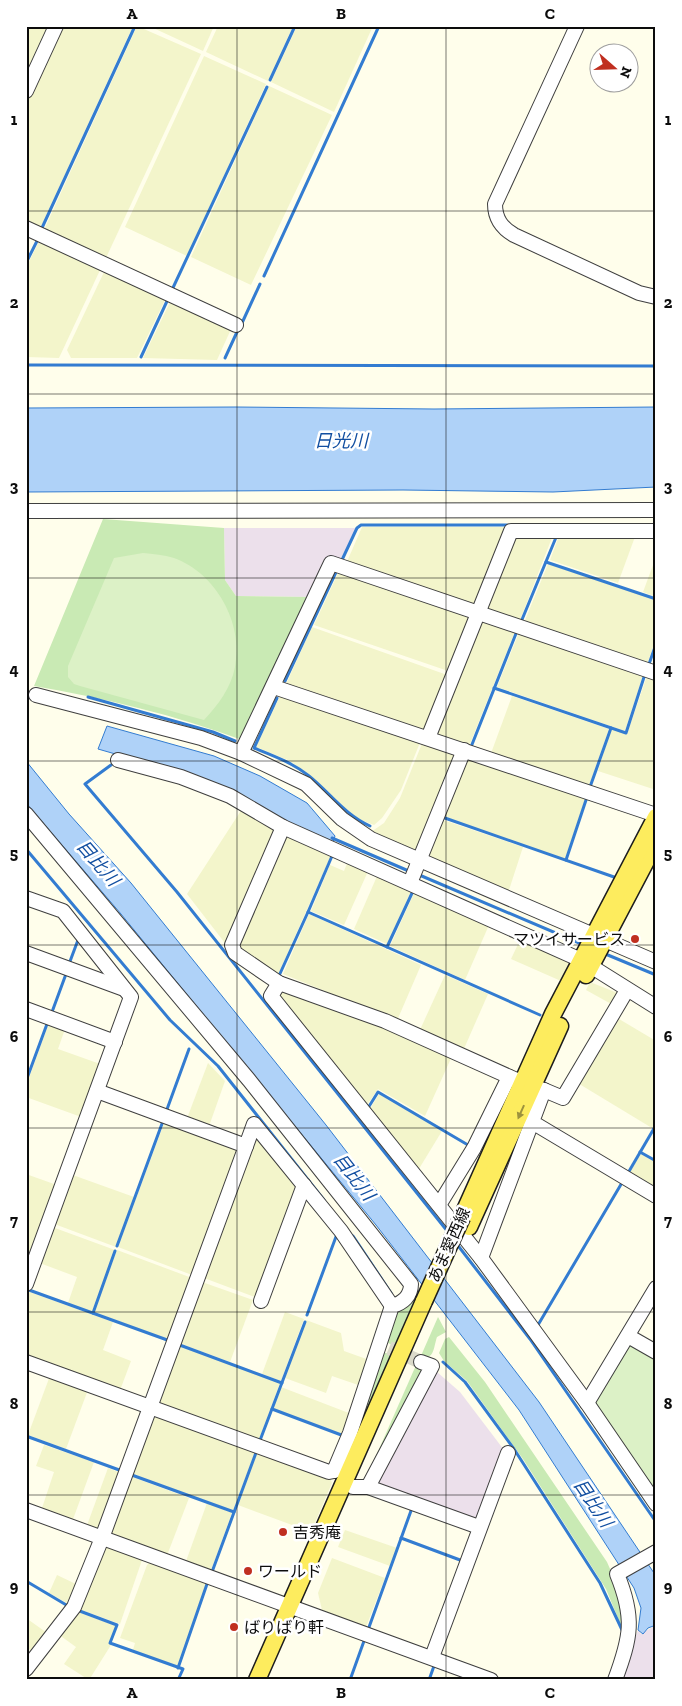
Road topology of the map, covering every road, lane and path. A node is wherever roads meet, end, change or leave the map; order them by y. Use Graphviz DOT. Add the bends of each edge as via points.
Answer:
graph roads {
  1 [pos="56,26"];
  2 [pos="577,26"];
  3 [pos="26,91"];
  4 [pos="26,228"];
  5 [pos="656,297"];
  6 [pos="236,325"];
  7 [pos="656,510"];
  8 [pos="26,511"];
  9 [pos="656,531"];
  10 [pos="478,613"];
  11 [pos="656,673"];
  12 [pos="274,686"];
  13 [pos="36,695"];
  14 [pos="428,738"];
  15 [pos="464,750"];
  16 [pos="241,753"];
  17 [pos="118,760"];
  18 [pos="26,814"];
  19 [pos="656,816"];
  20 [pos="283,827"];
  21 [pos="656,842"];
  22 [pos="418,862"];
  23 [pos="411,881"];
  24 [pos="497,894"];
  25 [pos="26,898"];
  26 [pos="487,916"];
  27 [pos="593,949"];
  28 [pos="26,953"];
  29 [pos="656,962"];
  30 [pos="279,983"];
  31 [pos="125,989"];
  32 [pos="627,990"];
  33 [pos="656,1007"];
  34 [pos="26,1009"];
  35 [pos="114,1042"];
  36 [pos="526,1084"];
  37 [pos="97,1091"];
  38 [pos="532,1122"];
  39 [pos="246,1146"];
  40 [pos="304,1185"];
  41 [pos="656,1196"];
  42 [pos="439,1205"];
  43 [pos="480,1258"];
  44 [pos="26,1284"];
  45 [pos="656,1288"];
  46 [pos="261,1302"];
  47 [pos="392,1306"];
  48 [pos="628,1336"];
  49 [pos="656,1352"];
  50 [pos="26,1362"];
  51 [pos="421,1362"];
  52 [pos="588,1403"];
  53 [pos="150,1407"];
  54 [pos="508,1453"];
  55 [pos="350,1482"];
  56 [pos="656,1504"];
  57 [pos="26,1510"];
  58 [pos="479,1528"];
  59 [pos="102,1538"];
  60 [pos="653,1553"];
  61 [pos="294,1609"];
  62 [pos="432,1657"];
  63 [pos="26,1669"];
  64 [pos="256,1680"];
  65 [pos="268,1680"];
  66 [pos="491,1680"];
  67 [pos="615,1680"];
  1 -- 3 [label="street"];
  2 -- 5 [label="street" via="495,204 495,213 514,235 639,293"];
  4 -- 6 [label="street"];
  7 -- 8 [label="street"];
  9 -- 10 [label="street" via="512,531"];
  10 -- 11 [label="street"];
  10 -- 12 [label="street" via="331,563"];
  10 -- 14 [label="street"];
  12 -- 14 [label="street"];
  12 -- 16 [label="street"];
  13 -- 16 [label="street" via="201,738"];
  14 -- 15 [label="street"];
  15 -- 19 [label="street"];
  15 -- 22 [label="street"];
  16 -- 22 [label="street" via="306,784 362,834"];
  17 -- 20 [label="street" via="204,785"];
  18 -- 47 [label="street" via="250,1080 411,1284 404,1301"];
  19 -- 27 [label="main road, あま愛西線"];
  20 -- 23 [label="street"];
  20 -- 30 [label="street" via="232,945 235,953"];
  21 -- 27 [label="main road, あま愛西線"];
  22 -- 23 [label="street"];
  22 -- 24 [label="street"];
  23 -- 26 [label="street"];
  24 -- 26 [label="street"];
  24 -- 27 [label="street"];
  25 -- 31 [label="street" via="63,911"];
  26 -- 27 [label="street"];
  27 -- 29 [label="street"];
  27 -- 32 [label="street"];
  27 -- 36 [label="main road, あま愛西線"];
  28 -- 31 [label="street"];
  30 -- 36 [label="street" via="385,1021"];
  30 -- 42 [label="street" via="271,996"];
  31 -- 35 [label="street" via="131,997"];
  32 -- 33 [label="street"];
  32 -- 36 [label="street" via="563,1098"];
  34 -- 35 [label="street"];
  35 -- 37 [label="street"];
  36 -- 38 [label="street"];
  36 -- 42 [label="street" via="474,1148"];
  36 -- 55 [label="main road, あま愛西線, bridge"];
  37 -- 39 [label="street"];
  37 -- 44 [label="street"];
  38 -- 41 [label="street"];
  38 -- 43 [label="street"];
  39 -- 40 [label="street" via="254,1124"];
  39 -- 53 [label="street"];
  40 -- 46 [label="street"];
  40 -- 47 [label="street" via="341,1231"];
  42 -- 43 [label="street"];
  43 -- 52 [label="street"];
  45 -- 48 [label="street"];
  47 -- 55 [label="street" via="384,1346 350,1433"];
  48 -- 49 [label="street"];
  48 -- 52 [label="street"];
  50 -- 53 [label="street"];
  51 -- 55 [label="street" via="432,1366"];
  52 -- 56 [label="street"];
  53 -- 55 [label="street"];
  53 -- 59 [label="street"];
  54 -- 58 [label="street"];
  55 -- 58 [label="street"];
  55 -- 61 [label="main road, あま愛西線"];
  57 -- 59 [label="street"];
  58 -- 62 [label="street"];
  59 -- 61 [label="street"];
  59 -- 63 [label="street" via="74,1607"];
  60 -- 67 [label="street" via="617,1574 627,1601 630,1628 628,1645"];
  61 -- 62 [label="street"];
  61 -- 64 [label="main road, あま愛西線"];
  61 -- 65 [label="main road, あま愛西線"];
  62 -- 66 [label="street"];
}
